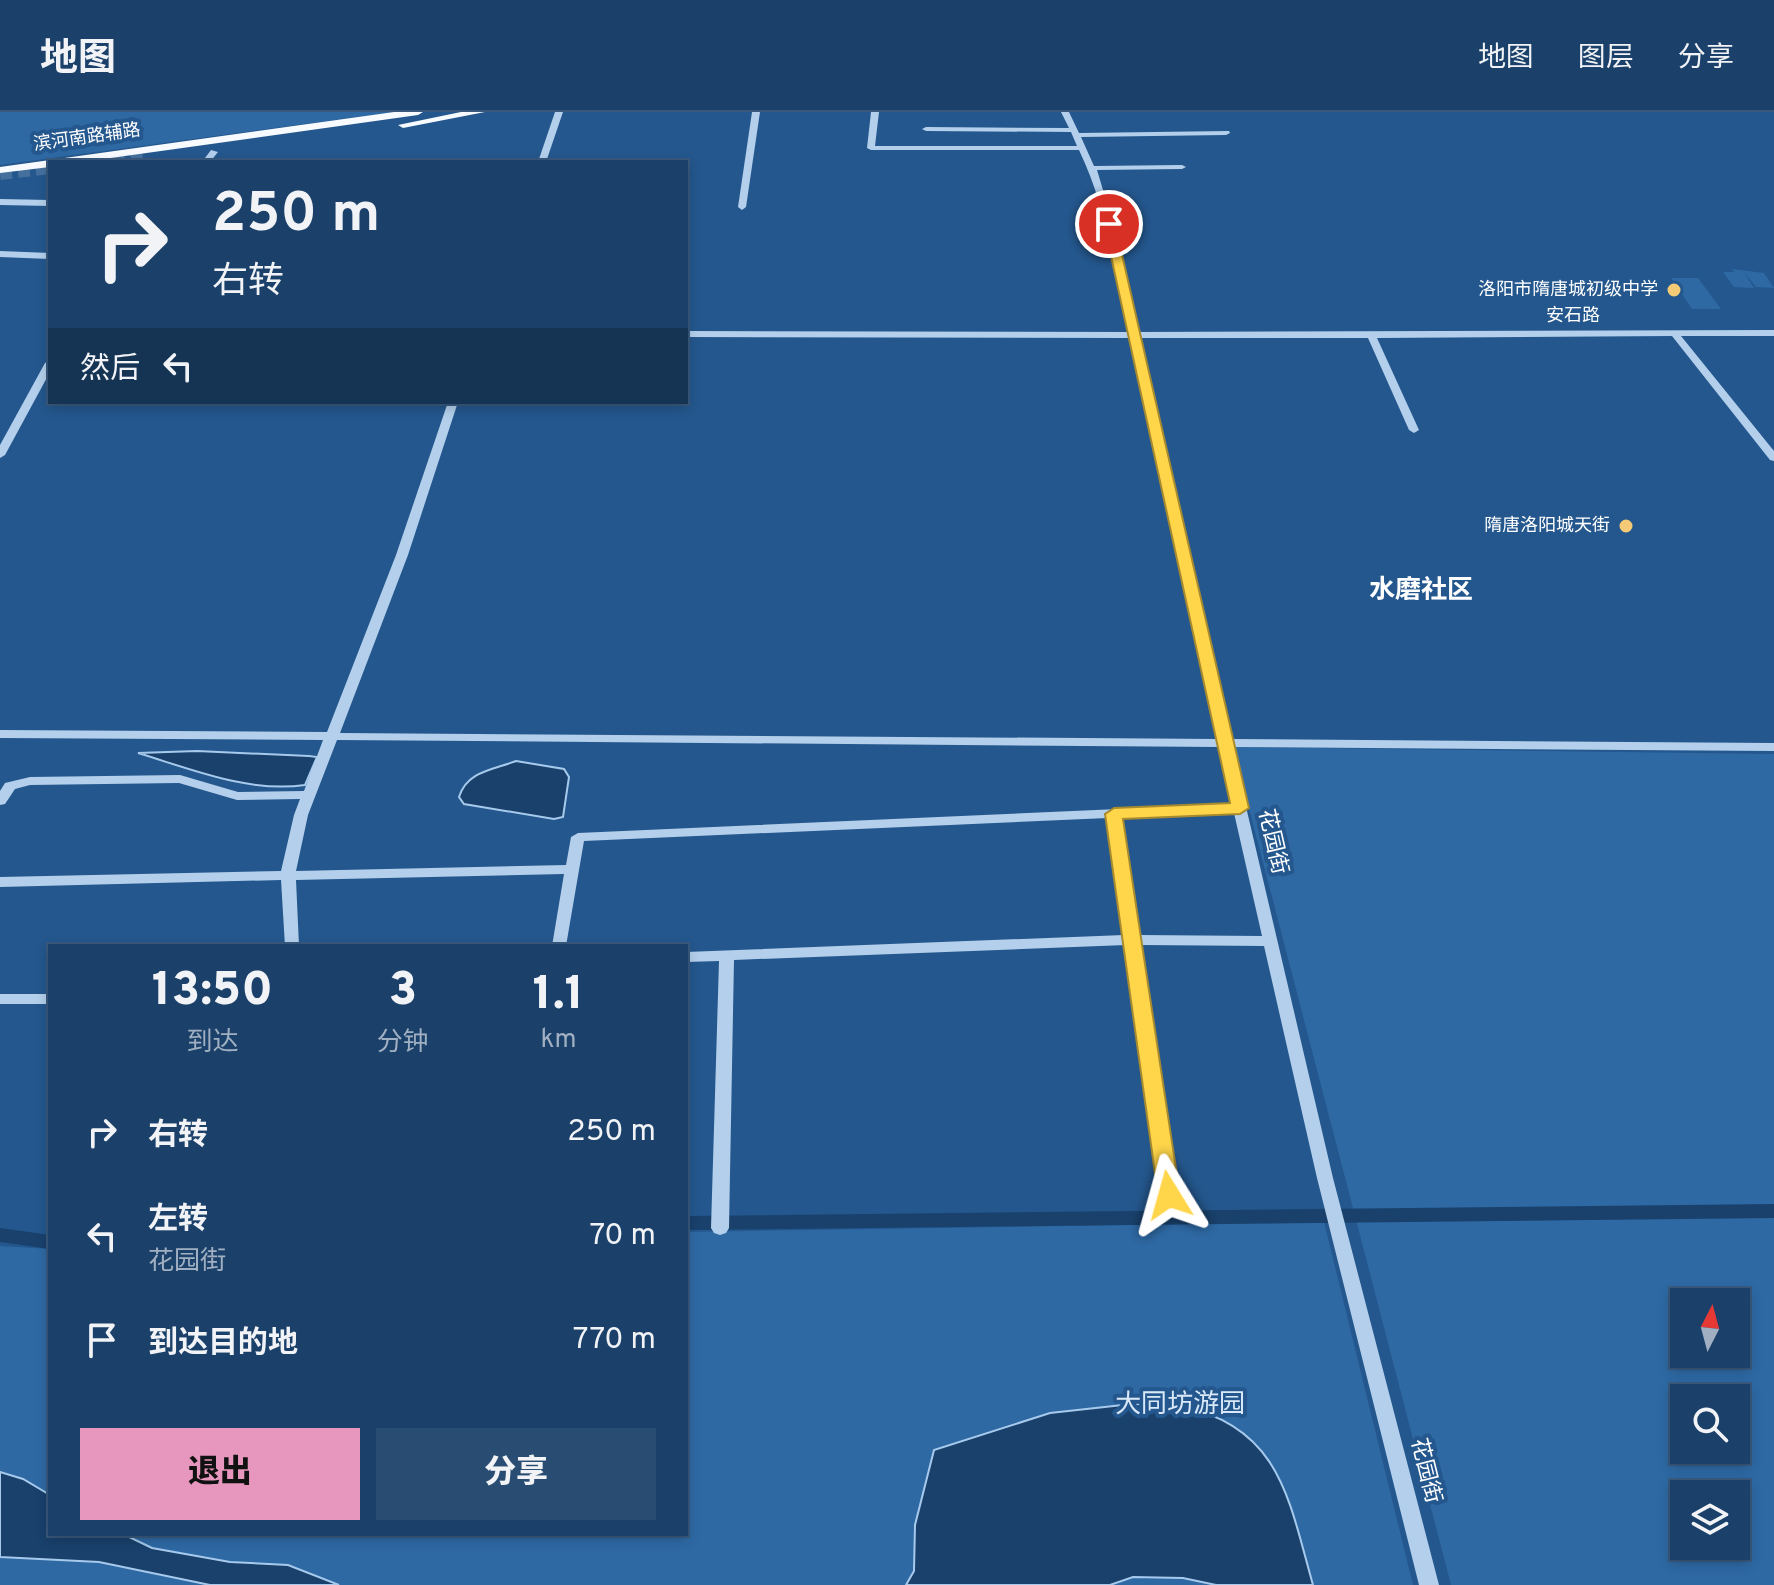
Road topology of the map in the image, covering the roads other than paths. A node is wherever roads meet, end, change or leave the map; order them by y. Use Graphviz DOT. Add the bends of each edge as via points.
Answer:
graph roads {
  1 [pos="418,112"];
  2 [pos="434,112"];
  3 [pos="478,112"];
  4 [pos="559,112"];
  5 [pos="756,112"];
  6 [pos="875,112"];
  7 [pos="943,112"];
  8 [pos="1065,112"];
  9 [pos="926,129"];
  10 [pos="943,129"];
  11 [pos="1075,132"];
  12 [pos="1226,133"];
  13 [pos="1082,148"];
  14 [pos="210,157"];
  15 [pos="96,158"];
  16 [pos="164,160"];
  17 [pos="543,160"];
  18 [pos="48,164"];
  19 [pos="1182,167"];
  20 [pos="1092,168"];
  21 [pos="0,170"];
  22 [pos="48,174"];
  23 [pos="0,181"];
  24 [pos="0,202"];
  25 [pos="48,203"];
  26 [pos="742,207"];
  27 [pos="0,254"];
  28 [pos="48,256"];
  29 [pos="1673,332"];
  30 [pos="688,334"];
  31 [pos="1135,335"];
  32 [pos="1371,335"];
  33 [pos="1772,335"];
  34 [pos="48,368"];
  35 [pos="452,404"];
  36 [pos="1414,430"];
  37 [pos="0,455"];
  38 [pos="1774,458"];
  39 [pos="0,734"];
  40 [pos="331,736"];
  41 [pos="1225,743"];
  42 [pos="1774,747"];
  43 [pos="309,795"];
  44 [pos="0,801"];
  45 [pos="1240,808"];
  46 [pos="1114,814"];
  47 [pos="572,869"];
  48 [pos="288,873"];
  49 [pos="0,882"];
  50 [pos="1132,940"];
  51 [pos="1270,941"];
  52 [pos="292,944"];
  53 [pos="559,944"];
  54 [pos="727,955"];
  55 [pos="688,957"];
  56 [pos="0,999"];
  57 [pos="48,999"];
  58 [pos="1169,1195"];
  59 [pos="720,1228"];
  60 [pos="1429,1585"];
  1 -- 15 [label="main road, 滨河南路辅路"];
  2 -- 3 [label="main road" via="145,153"];
  3 -- 14 [label="main road, 滨河南路辅路"];
  4 -- 17 [label="street"];
  5 -- 26 [label="street"];
  6 -- 13 [label="street" via="871,148"];
  7 -- 10 [label="street"];
  8 -- 11 [label="street, 花园街"];
  9 -- 10 [label="street"];
  10 -- 11 [label="street"];
  11 -- 12 [label="street"];
  11 -- 13 [label="street, 花园街"];
  13 -- 20 [label="street, 花园街"];
  14 -- 16 [label="main road, 滨河南路辅路"];
  18 -- 21 [label="main road, 滨河南路辅路"];
  19 -- 20 [label="street"];
  20 -- 31 [label="street, 花园街"];
  22 -- 23 [label="main road, 滨河南路辅路"];
  24 -- 25 [label="street"];
  27 -- 28 [label="street"];
  29 -- 32 [label="street, 安石路"];
  29 -- 33 [label="street, 安石路"];
  29 -- 38 [label="street"];
  30 -- 31 [label="street, 安石路"];
  31 -- 32 [label="street, 安石路"];
  31 -- 41 [label="street, 花园街"];
  32 -- 36 [label="street"];
  34 -- 37 [label="street"];
  35 -- 40 [label="street" via="402,555"];
  39 -- 40 [label="street"];
  40 -- 41 [label="street"];
  40 -- 43 [label="street"];
  41 -- 42 [label="street"];
  41 -- 45 [label="street, 花园街"];
  43 -- 44 [label="street" via="237,796 180,779 30,781 10,786"];
  43 -- 48 [label="street"];
  45 -- 46 [label="street"];
  45 -- 51 [label="street, 花园街"];
  46 -- 47 [label="street" via="578,837"];
  46 -- 50 [label="street"];
  47 -- 48 [label="street"];
  47 -- 53 [label="street"];
  48 -- 49 [label="street"];
  48 -- 52 [label="street"];
  50 -- 51 [label="street"];
  50 -- 54 [label="street"];
  50 -- 58 [label="street"];
  51 -- 60 [label="street, 花园街"];
  54 -- 55 [label="street"];
  54 -- 59 [label="street"];
  56 -- 57 [label="street"];
}
